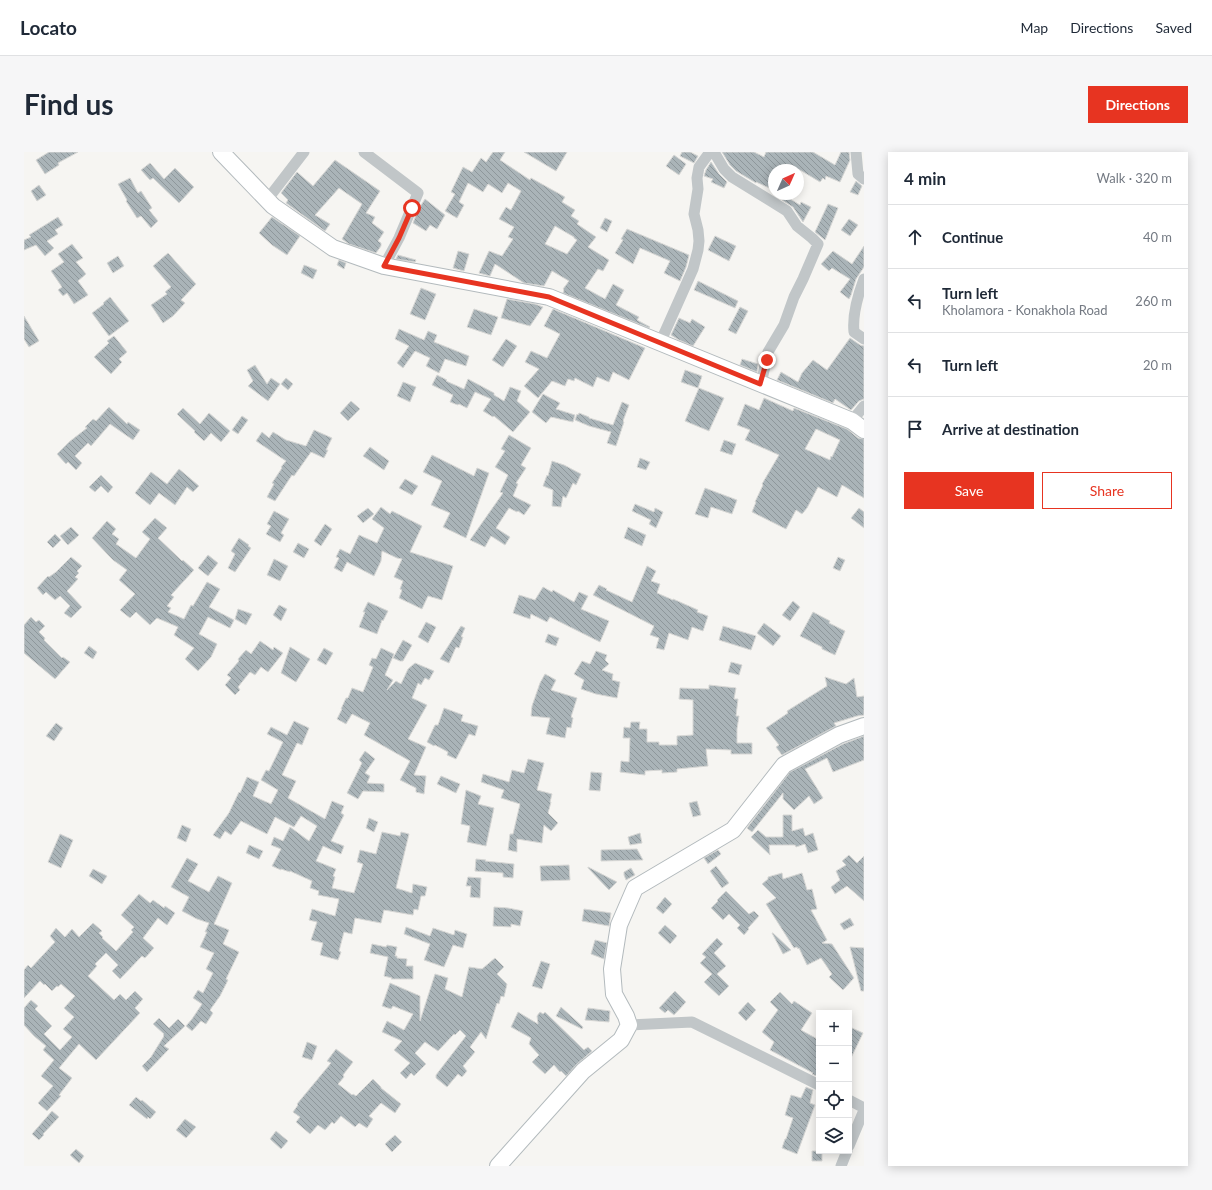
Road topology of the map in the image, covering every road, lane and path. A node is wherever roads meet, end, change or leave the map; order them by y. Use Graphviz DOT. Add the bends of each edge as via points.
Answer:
graph roads {
  1 [pos="220,152"];
  2 [pos="304,152"];
  3 [pos="364,152"];
  4 [pos="710,152"];
  5 [pos="714,152"];
  6 [pos="856,152"];
  7 [pos="864,179"];
  8 [pos="267,200"];
  9 [pos="384,266"];
  10 [pos="864,279"];
  11 [pos="864,339"];
  12 [pos="660,343"];
  13 [pos="760,384"];
  14 [pos="864,406"];
  15 [pos="858,426"];
  16 [pos="864,726"];
  17 [pos="629,1025"];
  18 [pos="816,1084"];
  19 [pos="852,1102"];
  20 [pos="864,1109"];
  21 [pos="852,1139"];
  22 [pos="846,1154"];
  23 [pos="498,1166"];
  24 [pos="841,1166"];
  1 -- 8 [label="main road"];
  2 -- 8 [label="street"];
  3 -- 9 [label="street" via="418,193"];
  4 -- 12 [label="street" via="700,167 697,178 694,214 698,230 698,250"];
  5 -- 13 [label="street" via="732,177 787,211 797,226 818,244 784,325 768,352"];
  6 -- 7 [label="street" via="858,174"];
  8 -- 9 [label="main road" via="333,248"];
  9 -- 12 [label="main road" via="549,297"];
  10 -- 11 [label="street" via="853,325 854,332"];
  12 -- 13 [label="main road"];
  13 -- 15 [label="main road"];
  14 -- 15 [label="street"];
  16 -- 17 [label="main road" via="839,735 784,765 733,830 635,888 619,925 612,968 614,994"];
  17 -- 18 [label="street" via="692,1022"];
  17 -- 23 [label="main road" via="621,1040 582,1071"];
  19 -- 20 [label="street"];
  20 -- 21 [label="street"];
  22 -- 24 [label="street"];
}
